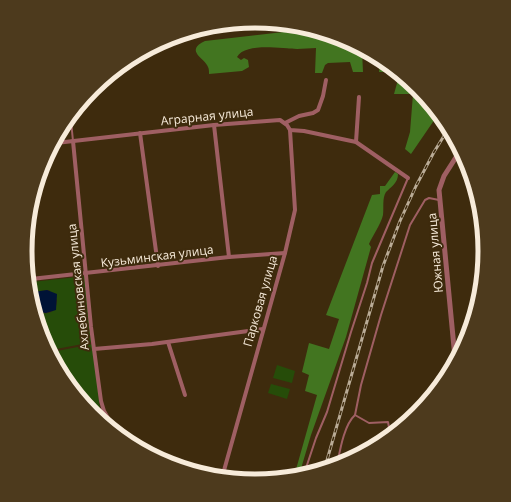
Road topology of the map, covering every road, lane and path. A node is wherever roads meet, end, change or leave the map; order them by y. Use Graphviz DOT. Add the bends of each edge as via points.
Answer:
graph roads {
  1 [pos="326,80"];
  2 [pos="359,97"];
  3 [pos="285,123"];
  4 [pos="71,125"];
  5 [pos="214,125"];
  6 [pos="290,130"];
  7 [pos="140,133"];
  8 [pos="73,141"];
  9 [pos="356,142"];
  10 [pos="60,143"];
  11 [pos="457,155"];
  12 [pos="408,178"];
  13 [pos="440,200"];
  14 [pos="284,253"];
  15 [pos="228,257"];
  16 [pos="158,266"];
  17 [pos="86,274"];
  18 [pos="34,279"];
  19 [pos="262,329"];
  20 [pos="168,342"];
  21 [pos="94,349"];
  22 [pos="455,353"];
  23 [pos="185,394"];
  24 [pos="355,415"];
  25 [pos="109,420"];
  26 [pos="389,429"];
  27 [pos="339,458"];
  28 [pos="306,468"];
  29 [pos="223,472"];
  1 -- 3 [label="street" via="318,110"];
  2 -- 9 [label="street"];
  3 -- 5 [label="street, Аграрная улица" via="274,120"];
  3 -- 6 [label="street"];
  4 -- 8 [label="lane"];
  5 -- 7 [label="street, Аграрная улица"];
  5 -- 15 [label="street"];
  6 -- 9 [label="street"];
  6 -- 14 [label="street, Парковая улица" via="295,210"];
  7 -- 8 [label="street, Аграрная улица"];
  7 -- 16 [label="street"];
  8 -- 10 [label="street, Аграрная улица"];
  8 -- 17 [label="street, Ахлебиновская улица"];
  9 -- 12 [label="street"];
  11 -- 13 [label="street, Южная улица" via="440,184"];
  12 -- 28 [label="lane" via="372,263 327,412"];
  13 -- 22 [label="street, Южная улица"];
  13 -- 24 [label="lane" via="425,200 410,225 379,322"];
  14 -- 15 [label="street, Кузьминская улица"];
  14 -- 19 [label="street, Парковая улица"];
  15 -- 16 [label="street, Кузьминская улица"];
  16 -- 17 [label="street, Кузьминская улица"];
  17 -- 18 [label="street, Кузьминская улица"];
  17 -- 21 [label="street, Ахлебиновская улица"];
  19 -- 20 [label="street"];
  19 -- 29 [label="street, Парковая улица"];
  20 -- 21 [label="street"];
  20 -- 23 [label="street"];
  21 -- 25 [label="street, Ахлебиновская улица" via="101,401"];
  24 -- 26 [label="lane" via="369,423 388,422"];
  24 -- 27 [label="lane" via="343,440"];
}
